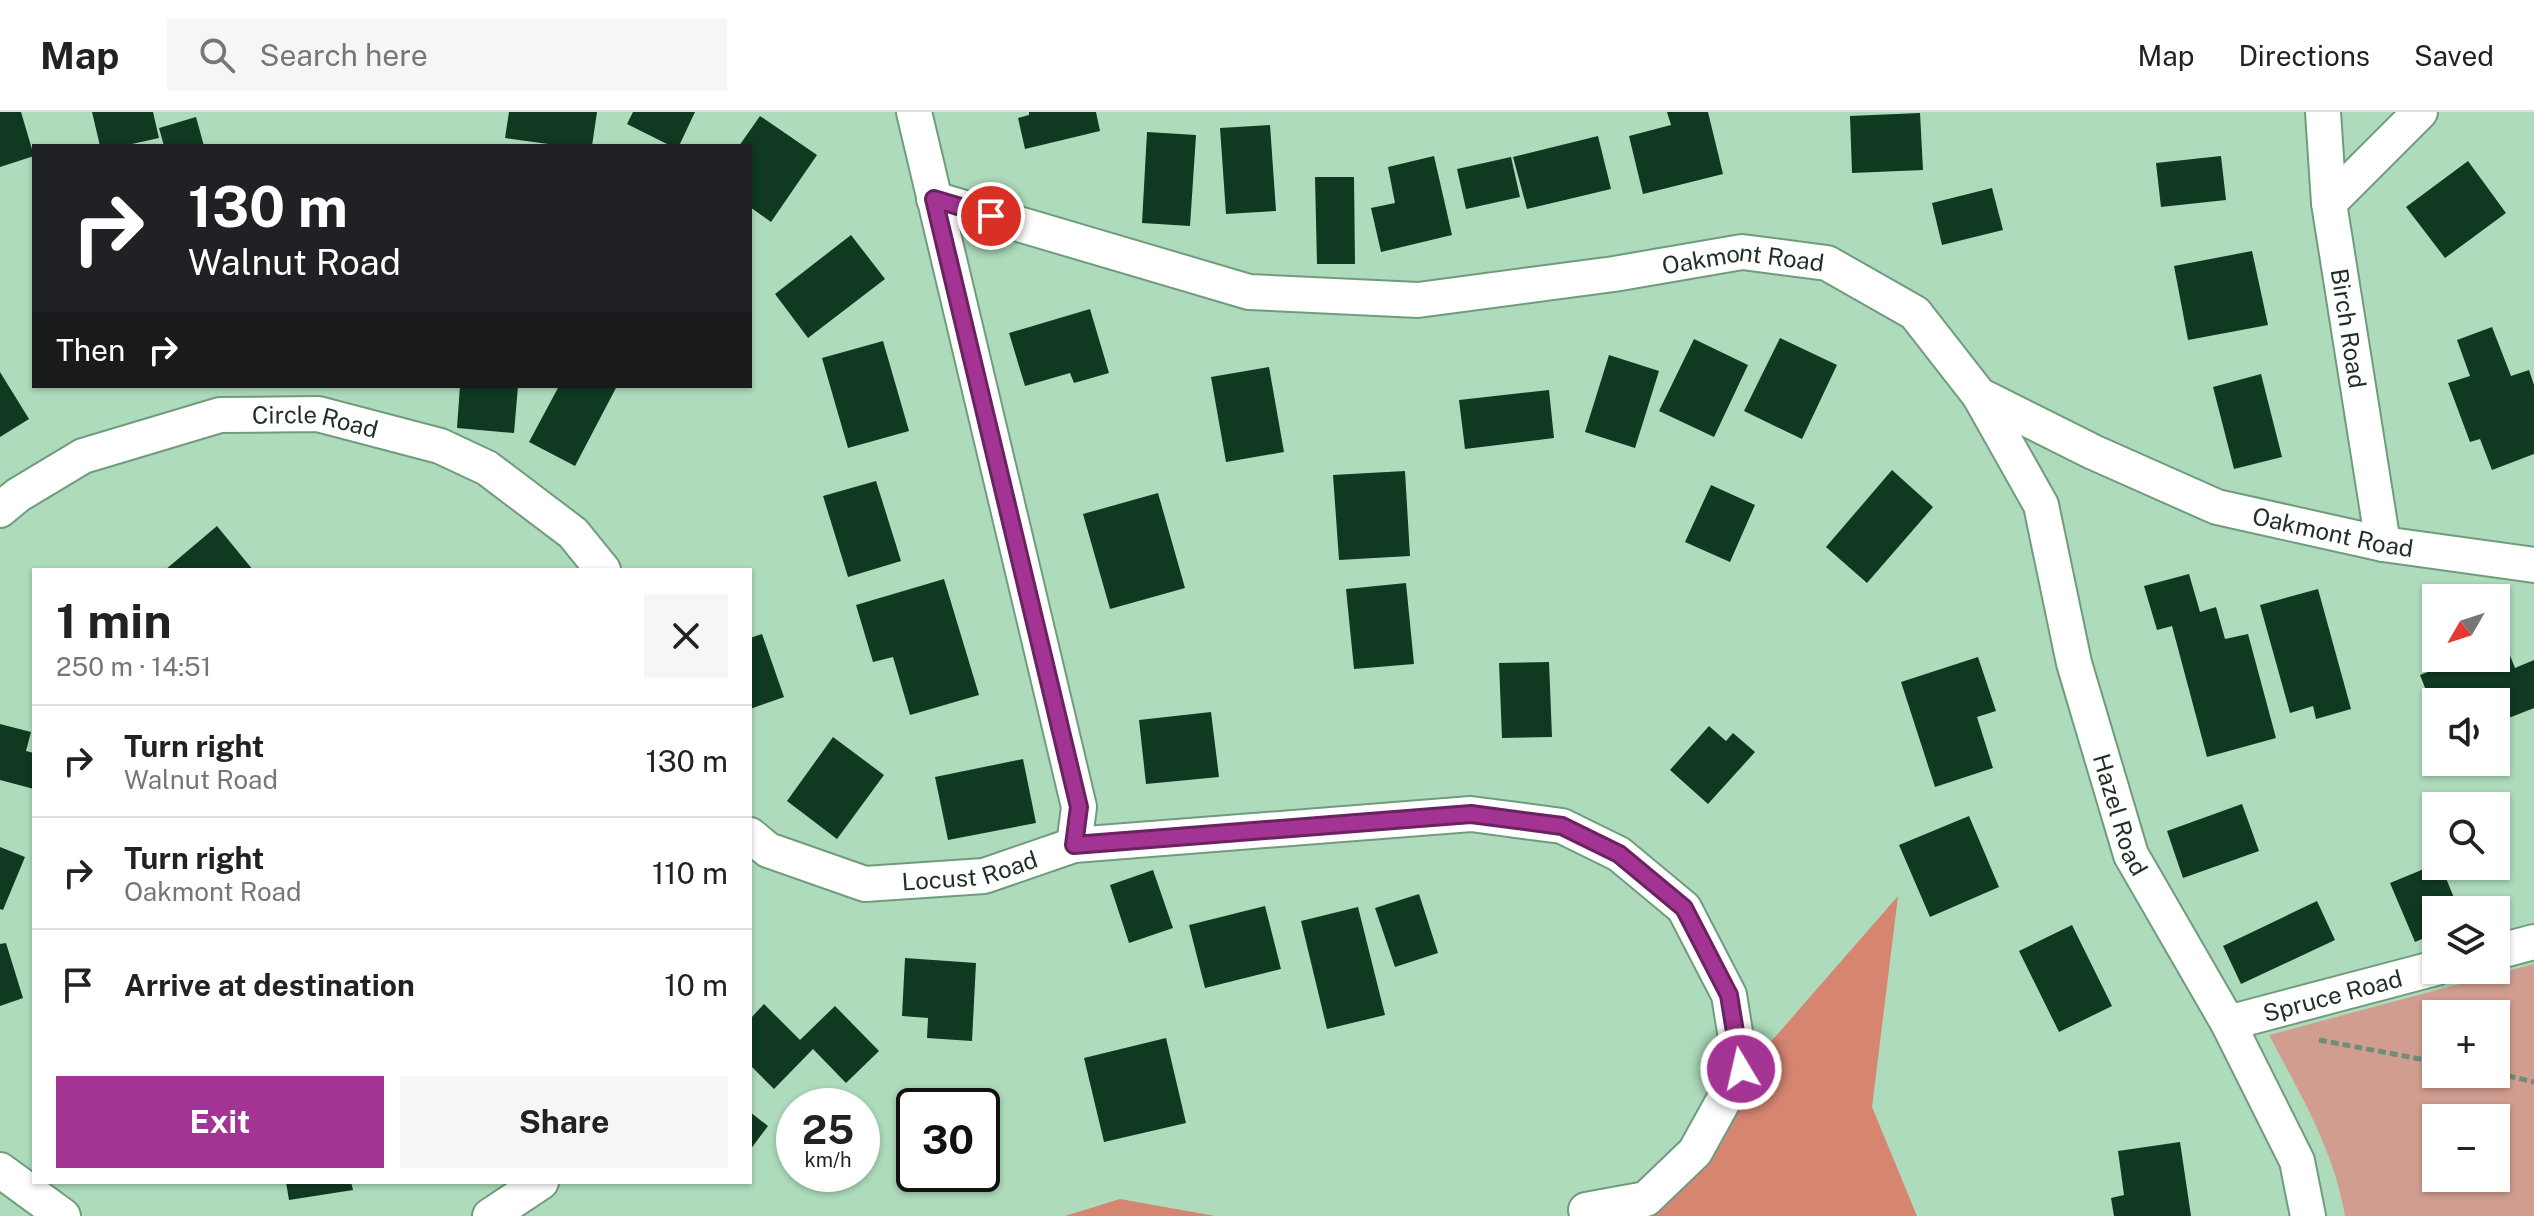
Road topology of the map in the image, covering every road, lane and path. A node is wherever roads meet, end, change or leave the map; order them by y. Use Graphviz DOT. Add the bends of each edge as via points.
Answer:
graph roads {
  1 [pos="914,112"];
  2 [pos="2323,112"];
  3 [pos="2420,112"];
  4 [pos="934,199"];
  5 [pos="2329,203"];
  6 [pos="1979,395"];
  7 [pos="0,510"];
  8 [pos="2383,544"];
  9 [pos="2534,565"];
  10 [pos="601,568"];
  11 [pos="752,837"];
  12 [pos="1074,845"];
  13 [pos="2534,942"];
  14 [pos="2510,948"];
  15 [pos="2422,972"];
  16 [pos="2228,1023"];
  17 [pos="2317,1040"];
  18 [pos="2422,1059"];
  19 [pos="2510,1076"];
  20 [pos="2534,1082"];
  21 [pos="0,1170"];
  22 [pos="538,1184"];
  23 [pos="1586,1210"];
  24 [pos="497,1215"];
  25 [pos="63,1216"];
  26 [pos="2308,1216"];
  1 -- 4 [label="street"];
  2 -- 5 [label="street, Birch Road"];
  3 -- 5 [label="street"];
  4 -- 6 [label="street, Oakmont Road" via="1249,292 1418,300 1742,252 1827,263 1915,313"];
  4 -- 12 [label="street" via="1079,807"];
  5 -- 8 [label="street, Birch Road"];
  6 -- 8 [label="street, Oakmont Road" via="2217,507"];
  6 -- 16 [label="street, Hazel Road" via="2041,505 2074,663 2131,855"];
  7 -- 10 [label="street, Circle Road" via="83,456 220,415 318,414 440,446 487,468 573,533"];
  8 -- 9 [label="street, Oakmont Road"];
  11 -- 12 [label="street, Locust Road" via="768,850 865,884 984,876"];
  12 -- 23 [label="street, Locust Road" via="1471,814 1562,826 1619,854 1684,908 1729,995 1741,1069 1695,1152 1646,1199"];
  13 -- 14 [label="street"];
  15 -- 16 [label="street, Spruce Road"];
  16 -- 26 [label="street, Hazel Road" via="2297,1161"];
  17 -- 18 [label="path"];
  19 -- 20 [label="path"];
  21 -- 25 [label="street"];
  22 -- 24 [label="street"];
}
